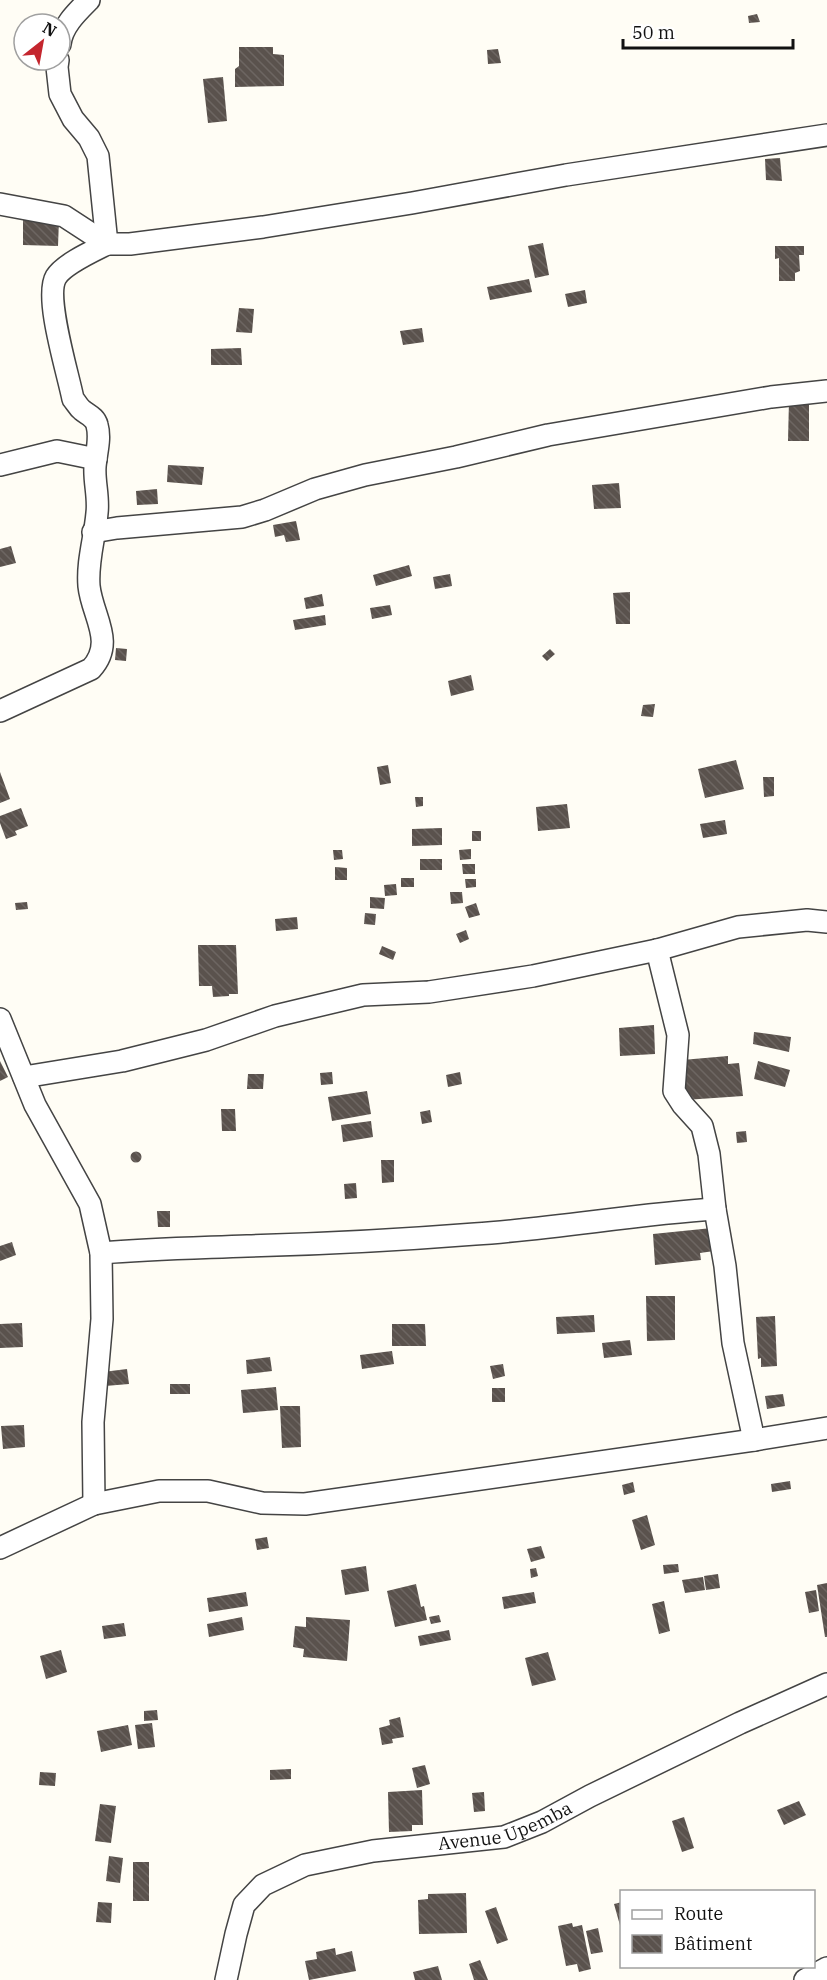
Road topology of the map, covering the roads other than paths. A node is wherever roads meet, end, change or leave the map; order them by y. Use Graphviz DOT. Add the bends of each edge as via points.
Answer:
graph roads {
  1 [pos="89,0"];
  2 [pos="95,0"];
  3 [pos="72,19"];
  4 [pos="58,72"];
  5 [pos="827,135"];
  6 [pos="0,204"];
  7 [pos="107,244"];
  8 [pos="827,391"];
  9 [pos="96,459"];
  10 [pos="0,465"];
  11 [pos="93,532"];
  12 [pos="0,711"];
  13 [pos="827,922"];
  14 [pos="657,950"];
  15 [pos="0,1019"];
  16 [pos="24,1077"];
  17 [pos="715,1209"];
  18 [pos="101,1253"];
  19 [pos="827,1428"];
  20 [pos="754,1440"];
  21 [pos="94,1504"];
  22 [pos="0,1548"];
  23 [pos="827,1684"];
  24 [pos="827,1968"];
  25 [pos="226,1980"];
  26 [pos="805,1980"];
  1 -- 2 [label="street"];
  1 -- 3 [label="street"];
  4 -- 7 [label="street" via="60,94 98,156"];
  5 -- 7 [label="street" via="263,227"];
  6 -- 7 [label="street" via="64,216"];
  7 -- 9 [label="street" via="57,275 52,289 52,308 73,399 98,426"];
  8 -- 11 [label="street" via="548,435 365,475 242,517"];
  9 -- 10 [label="street" via="57,451"];
  9 -- 11 [label="street" via="97,513"];
  11 -- 12 [label="street" via="89,588 101,627 98,661 91,669"];
  13 -- 14 [label="street" via="807,920 738,927"];
  14 -- 16 [label="street" via="533,976 429,992 363,996 275,1016 206,1040 122,1061"];
  14 -- 17 [label="street" via="678,1035 674,1091 702,1126"];
  15 -- 16 [label="street"];
  16 -- 18 [label="street" via="35,1105 90,1204"];
  17 -- 18 [label="street" via="511,1232"];
  17 -- 20 [label="street" via="733,1342"];
  18 -- 21 [label="street" via="102,1319 93,1422"];
  19 -- 20 [label="street"];
  20 -- 21 [label="street" via="305,1504 262,1503 208,1491 159,1491"];
  21 -- 22 [label="street"];
  23 -- 25 [label="street, Avenue Upemba" via="504,1838 373,1851 304,1865 262,1885 244,1905"];
  24 -- 26 [label="street"];
}
